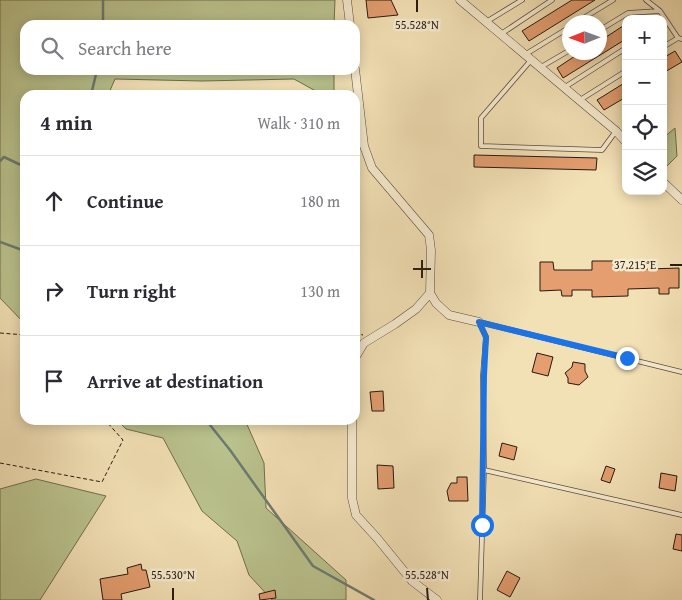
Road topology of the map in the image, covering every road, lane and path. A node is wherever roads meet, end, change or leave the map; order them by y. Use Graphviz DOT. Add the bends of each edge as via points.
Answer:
graph roads {
  1 [pos="347,0"];
  2 [pos="460,0"];
  3 [pos="522,0"];
  4 [pos="552,0"];
  5 [pos="613,0"];
  6 [pos="646,0"];
  7 [pos="660,11"];
  8 [pos="588,15"];
  9 [pos="662,15"];
  10 [pos="349,20"];
  11 [pos="486,22"];
  12 [pos="667,24"];
  13 [pos="607,26"];
  14 [pos="562,33"];
  15 [pos="501,34"];
  16 [pos="680,38"];
  17 [pos="667,45"];
  18 [pos="622,51"];
  19 [pos="562,55"];
  20 [pos="529,57"];
  21 [pos="542,68"];
  22 [pos="622,74"];
  23 [pos="356,75"];
  24 [pos="565,87"];
  25 [pos="357,90"];
  26 [pos="580,100"];
  27 [pos="360,112"];
  28 [pos="616,131"];
  29 [pos="622,138"];
  30 [pos="667,186"];
  31 [pos="682,200"];
  32 [pos="430,293"];
  33 [pos="479,322"];
  34 [pos="0,333"];
  35 [pos="20,335"];
  36 [pos="360,349"];
  37 [pos="682,372"];
  38 [pos="110,425"];
  39 [pos="352,425"];
  40 [pos="0,463"];
  41 [pos="484,470"];
  42 [pos="682,515"];
  43 [pos="438,600"];
  44 [pos="480,600"];
  1 -- 10 [label="street"];
  2 -- 11 [label="street"];
  3 -- 11 [label="lane"];
  4 -- 15 [label="lane"];
  5 -- 8 [label="lane"];
  6 -- 7 [label="lane"];
  7 -- 9 [label="lane"];
  7 -- 13 [label="lane" via="628,12"];
  11 -- 15 [label="street"];
  12 -- 16 [label="lane"];
  14 -- 20 [label="lane"];
  15 -- 20 [label="street"];
  16 -- 17 [label="lane"];
  18 -- 24 [label="lane"];
  19 -- 21 [label="lane"];
  20 -- 21 [label="street"];
  20 -- 28 [label="lane" via="481,118 481,146 602,150"];
  21 -- 24 [label="street"];
  22 -- 26 [label="lane"];
  23 -- 25 [label="street"];
  24 -- 26 [label="street"];
  26 -- 28 [label="street"];
  27 -- 32 [label="street" via="364,146 372,168 429,234 432,250"];
  28 -- 29 [label="street"];
  30 -- 31 [label="street"];
  32 -- 33 [label="street" via="448,314"];
  32 -- 36 [label="street" via="416,309 364,342"];
  33 -- 37 [label="lane"];
  33 -- 41 [label="lane" via="486,337"];
  34 -- 35 [label="path"];
  38 -- 40 [label="path" via="123,440 102,482"];
  39 -- 43 [label="street" via="352,498 356,515 412,581"];
  41 -- 42 [label="lane"];
  41 -- 44 [label="lane"];
}
